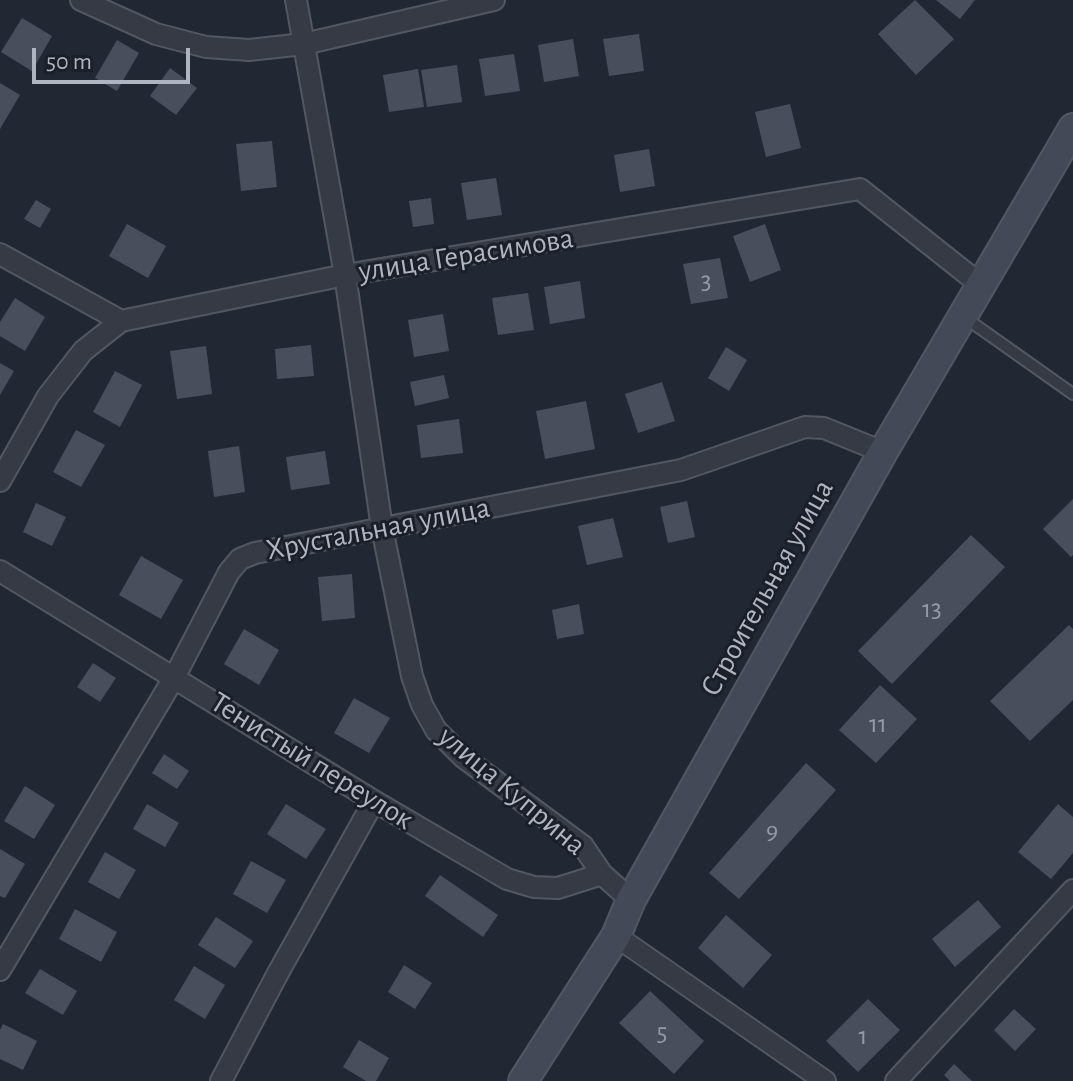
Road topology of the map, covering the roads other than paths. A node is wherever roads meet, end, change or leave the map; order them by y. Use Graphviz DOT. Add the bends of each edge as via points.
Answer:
graph roads {
  1 [pos="81,0"];
  2 [pos="296,0"];
  3 [pos="494,0"];
  4 [pos="304,44"];
  5 [pos="1073,128"];
  6 [pos="0,254"];
  7 [pos="345,275"];
  8 [pos="981,285"];
  9 [pos="963,316"];
  10 [pos="121,321"];
  11 [pos="1073,394"];
  12 [pos="883,452"];
  13 [pos="0,481"];
  14 [pos="382,528"];
  15 [pos="0,571"];
  16 [pos="175,676"];
  17 [pos="374,801"];
  18 [pos="602,874"];
  19 [pos="1073,890"];
  20 [pos="631,900"];
  21 [pos="616,936"];
  22 [pos="0,970"];
  23 [pos="221,1081"];
  24 [pos="523,1081"];
  25 [pos="825,1081"];
  26 [pos="896,1081"];
  1 -- 4 [label="street" via="156,34 206,47 249,50"];
  2 -- 4 [label="street, улица Куприна"];
  3 -- 4 [label="street"];
  4 -- 7 [label="street, улица Куприна"];
  5 -- 8 [label="main road, Строительная улица"];
  6 -- 10 [label="street"];
  7 -- 8 [label="street, улица Герасимова" via="860,189"];
  7 -- 10 [label="street, улица Герасимова"];
  7 -- 14 [label="street, улица Куприна"];
  8 -- 9 [label="main road, Строительная улица"];
  9 -- 11 [label="lane"];
  9 -- 12 [label="main road, Строительная улица"];
  10 -- 13 [label="street, улица Герасимова" via="83,351 48,396"];
  12 -- 14 [label="street, Хрустальная улица" via="824,428 805,427 681,470"];
  12 -- 20 [label="main road, Строительная улица"];
  14 -- 16 [label="street, Хрустальная улица" via="240,559"];
  14 -- 18 [label="street, улица Куприна" via="412,676 436,730 463,757 583,846"];
  15 -- 16 [label="street, Тенистый переулок"];
  16 -- 17 [label="street, Тенистый переулок"];
  16 -- 22 [label="street, Хрустальная улица"];
  17 -- 18 [label="street, Тенистый переулок" via="507,879 558,888"];
  17 -- 23 [label="street"];
  18 -- 20 [label="street"];
  19 -- 26 [label="street"];
  20 -- 21 [label="main road, Строительная улица"];
  21 -- 24 [label="main road, Строительная улица"];
  21 -- 25 [label="street"];
}
